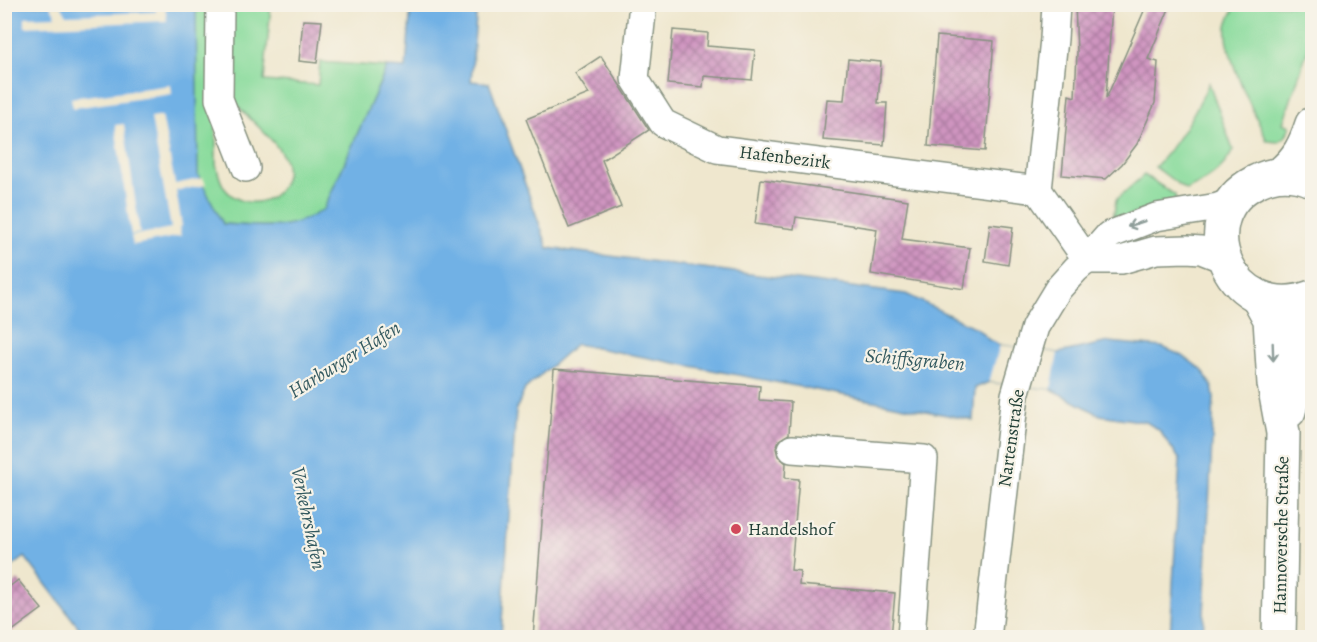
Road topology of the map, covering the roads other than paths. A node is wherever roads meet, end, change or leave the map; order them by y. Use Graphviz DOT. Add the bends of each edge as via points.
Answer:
graph roads {
  1 [pos="220,4"];
  2 [pos="643,4"];
  3 [pos="1056,4"];
  4 [pos="1312,124"];
  5 [pos="246,168"];
  6 [pos="1280,174"];
  7 [pos="1312,180"];
  8 [pos="1038,189"];
  9 [pos="1232,202"];
  10 [pos="1224,259"];
  11 [pos="1087,260"];
  12 [pos="1258,297"];
  13 [pos="1312,297"];
  14 [pos="1283,433"];
  15 [pos="792,449"];
  16 [pos="911,638"];
  17 [pos="987,638"];
  18 [pos="1279,638"];
  1 -- 5 [label="street" via="219,99"];
  2 -- 8 [label="street, Hafenbezirk" via="635,79 663,123 717,149"];
  3 -- 8 [label="street"];
  4 -- 6 [label="main road" via="1300,154"];
  6 -- 7 [label="main road"];
  6 -- 9 [label="main road" via="1250,184"];
  8 -- 11 [label="street"];
  9 -- 10 [label="main road" via="1221,229"];
  9 -- 11 [label="street, Nartenstraße, one-way" via="1129,226 1109,235"];
  10 -- 11 [label="street" via="1187,249 1156,250 1121,260"];
  10 -- 12 [label="main road" via="1237,282"];
  11 -- 17 [label="street, Nartenstraße" via="1058,288 1035,327 1017,385"];
  12 -- 13 [label="main road" via="1285,303"];
  12 -- 14 [label="main road, Hannoversche Straße, one-way" via="1270,319 1274,384"];
  13 -- 14 [label="main road, Hannoversche Straße" via="1302,318 1293,397"];
  14 -- 18 [label="main road, Hannoversche Straße"];
  15 -- 16 [label="street" via="924,459"];
}
